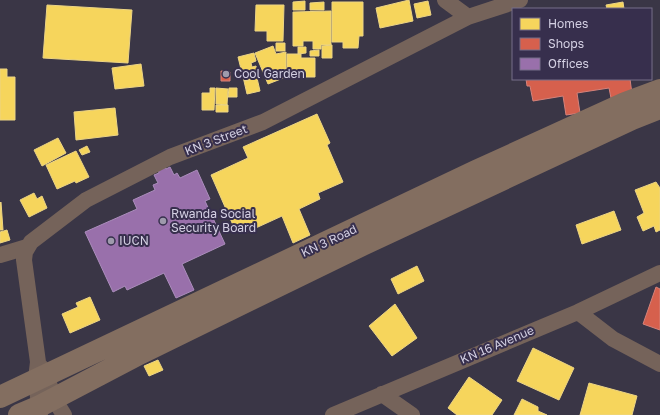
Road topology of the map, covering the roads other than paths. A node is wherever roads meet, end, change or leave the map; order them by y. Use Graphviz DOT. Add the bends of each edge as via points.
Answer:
graph roads {
  1 [pos="445,0"];
  2 [pos="520,0"];
  3 [pos="468,16"];
  4 [pos="660,90"];
  5 [pos="660,108"];
  6 [pos="27,247"];
  7 [pos="0,255"];
  8 [pos="660,273"];
  9 [pos="578,312"];
  10 [pos="660,364"];
  11 [pos="40,372"];
  12 [pos="382,394"];
  13 [pos="0,396"];
  14 [pos="43,410"];
  15 [pos="333,415"];
  16 [pos="412,415"];
  1 -- 3 [label="street"];
  2 -- 3 [label="street, KN 3 Street"];
  3 -- 6 [label="street, KN 3 Street" via="263,122 170,157 86,200"];
  4 -- 11 [label="highway, KN 3 Road" via="625,103"];
  5 -- 14 [label="highway, KN 3 Road" via="358,247 141,353"];
  6 -- 7 [label="street"];
  6 -- 11 [label="street" via="24,260"];
  8 -- 9 [label="street, KN 16 Avenue"];
  9 -- 10 [label="street" via="613,339"];
  9 -- 12 [label="street, KN 16 Avenue"];
  11 -- 13 [label="highway, KN 3 Road"];
  11 -- 14 [label="street"];
  12 -- 15 [label="street, KN 16 Avenue"];
  12 -- 16 [label="street"];
}
